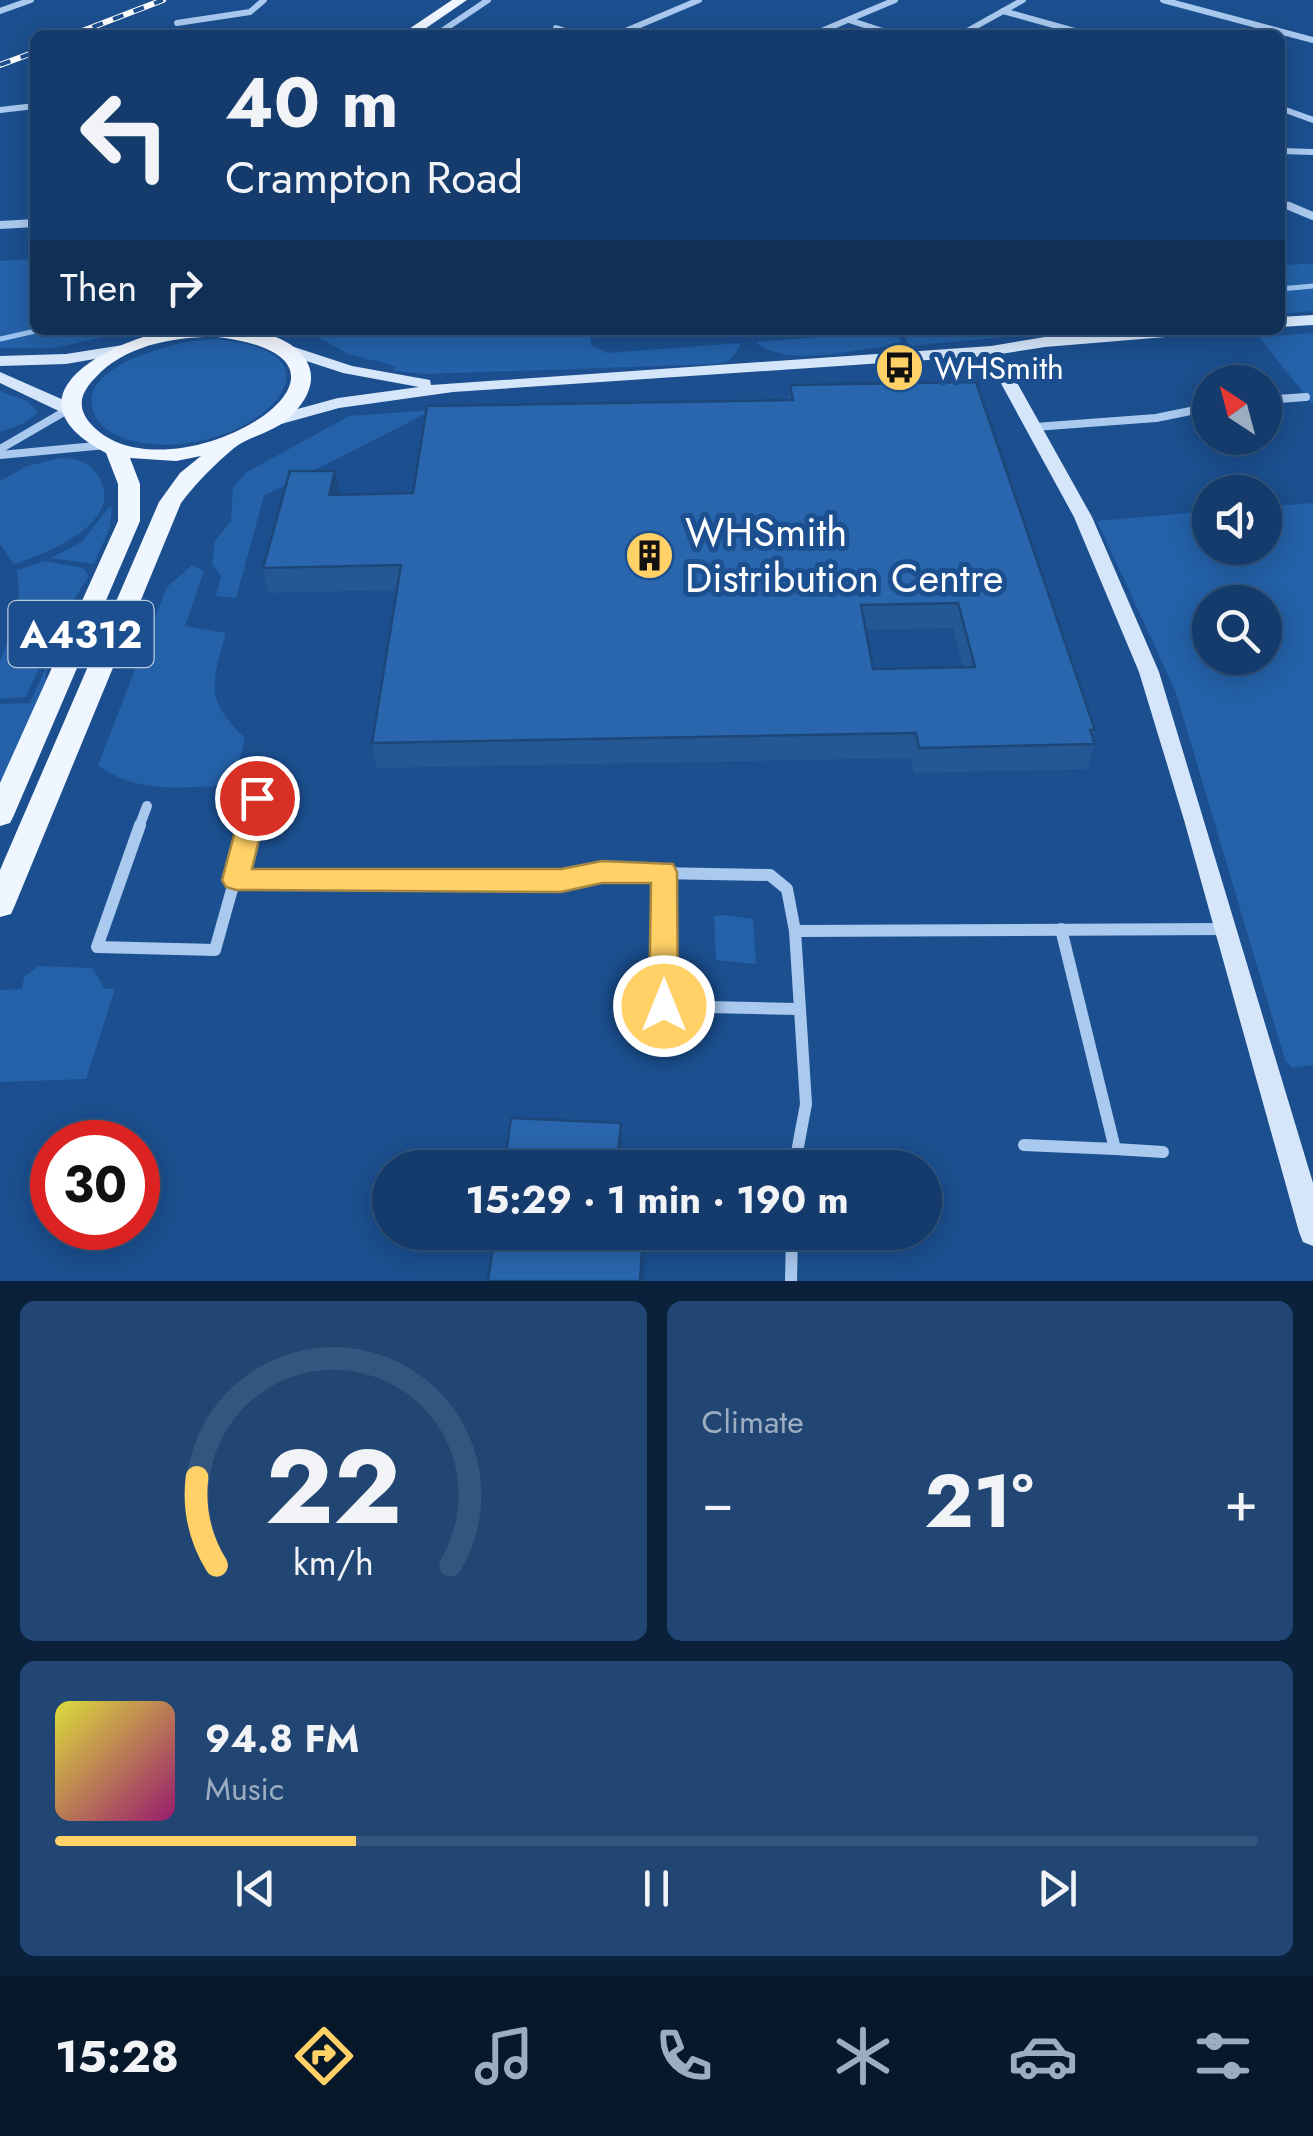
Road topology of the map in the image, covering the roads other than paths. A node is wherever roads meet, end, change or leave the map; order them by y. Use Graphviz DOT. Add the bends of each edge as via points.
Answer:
graph roads {
  1 [pos="31,0"];
  2 [pos="462,0"];
  3 [pos="488,0"];
  4 [pos="698,0"];
  5 [pos="895,0"];
  6 [pos="1024,0"];
  7 [pos="1162,0"];
  8 [pos="263,2"];
  9 [pos="0,11"];
  10 [pos="1004,12"];
  11 [pos="848,20"];
  12 [pos="176,23"];
  13 [pos="556,28"];
  14 [pos="415,30"];
  15 [pos="443,30"];
  16 [pos="562,30"];
  17 [pos="628,30"];
  18 [pos="824,30"];
  19 [pos="880,30"];
  20 [pos="970,30"];
  21 [pos="1071,30"];
  22 [pos="1275,30"];
  23 [pos="1285,33"];
  24 [pos="1313,40"];
  25 [pos="30,107"];
  26 [pos="0,110"];
  27 [pos="1285,110"];
  28 [pos="1313,120"];
  29 [pos="1285,151"];
  30 [pos="1313,152"];
  31 [pos="1285,204"];
  32 [pos="1313,216"];
  33 [pos="30,223"];
  34 [pos="0,226"];
  35 [pos="1313,320"];
  36 [pos="1285,322"];
  37 [pos="163,335"];
  38 [pos="264,335"];
  39 [pos="1134,335"];
  40 [pos="285,349"];
  41 [pos="122,350"];
  42 [pos="991,352"];
  43 [pos="0,361"];
  44 [pos="0,377"];
  45 [pos="453,386"];
  46 [pos="1306,397"];
  47 [pos="1282,399"];
  48 [pos="69,408"];
  49 [pos="1192,411"];
  50 [pos="274,420"];
  51 [pos="1035,428"];
  52 [pos="232,442"];
  53 [pos="111,447"];
  54 [pos="0,452"];
  55 [pos="257,798"];
  56 [pos="147,806"];
  57 [pos="0,816"];
  58 [pos="664,872"];
  59 [pos="236,880"];
  60 [pos="0,905"];
  61 [pos="1061,929"];
  62 [pos="1226,929"];
  63 [pos="794,931"];
  64 [pos="798,1009"];
  65 [pos="1024,1146"];
  66 [pos="1116,1149"];
  67 [pos="797,1150"];
  68 [pos="1163,1152"];
  69 [pos="1313,1232"];
  70 [pos="792,1250"];
  71 [pos="791,1281"];
  1 -- 9 [label="street"];
  2 -- 14 [label="main road"];
  3 -- 15 [label="street"];
  4 -- 17 [label="street"];
  5 -- 11 [label="street"];
  6 -- 10 [label="street"];
  7 -- 22 [label="street"];
  8 -- 12 [label="street" via="250,12"];
  10 -- 20 [label="street"];
  10 -- 21 [label="street"];
  11 -- 18 [label="street"];
  11 -- 19 [label="street"];
  13 -- 16 [label="street"];
  23 -- 24 [label="street"];
  25 -- 26 [label="street"];
  27 -- 28 [label="street"];
  29 -- 30 [label="street"];
  31 -- 32 [label="street"];
  33 -- 34 [label="street"];
  35 -- 36 [label="main road"];
  37 -- 41 [label="main road"];
  38 -- 40 [label="main road"];
  39 -- 42 [label="main road"];
  40 -- 45 [label="main road" via="348,370"];
  40 -- 50 [label="main road, A4312" via="298,365 301,384"];
  41 -- 43 [label="main road"];
  41 -- 48 [label="main road" via="84,376"];
  42 -- 45 [label="main road"];
  42 -- 51 [label="main road"];
  44 -- 48 [label="main road"];
  45 -- 50 [label="main road"];
  46 -- 47 [label="street"];
  48 -- 53 [label="main road" via="87,433"];
  48 -- 54 [label="street"];
  49 -- 51 [label="street"];
  50 -- 52 [label="main road, A4312"];
  51 -- 62 [label="main road" via="1090,532 1138,645"];
  52 -- 53 [label="main road, A4312" via="170,454"];
  52 -- 60 [label="main road, A4312" via="170,502"];
  53 -- 54 [label="street"];
  53 -- 57 [label="main road, A4312" via="129,484 129,522"];
  55 -- 59 [label="street"];
  56 -- 59 [label="street" via="97,947 215,950"];
  58 -- 59 [label="street" via="561,880"];
  58 -- 63 [label="street" via="770,874 787,889"];
  58 -- 64 [label="street" via="664,1006"];
  61 -- 62 [label="street"];
  61 -- 63 [label="street"];
  61 -- 66 [label="street"];
  62 -- 69 [label="main road"];
  63 -- 64 [label="street"];
  64 -- 67 [label="street" via="806,1104"];
  65 -- 66 [label="street"];
  66 -- 68 [label="street"];
  70 -- 71 [label="street"];
}
